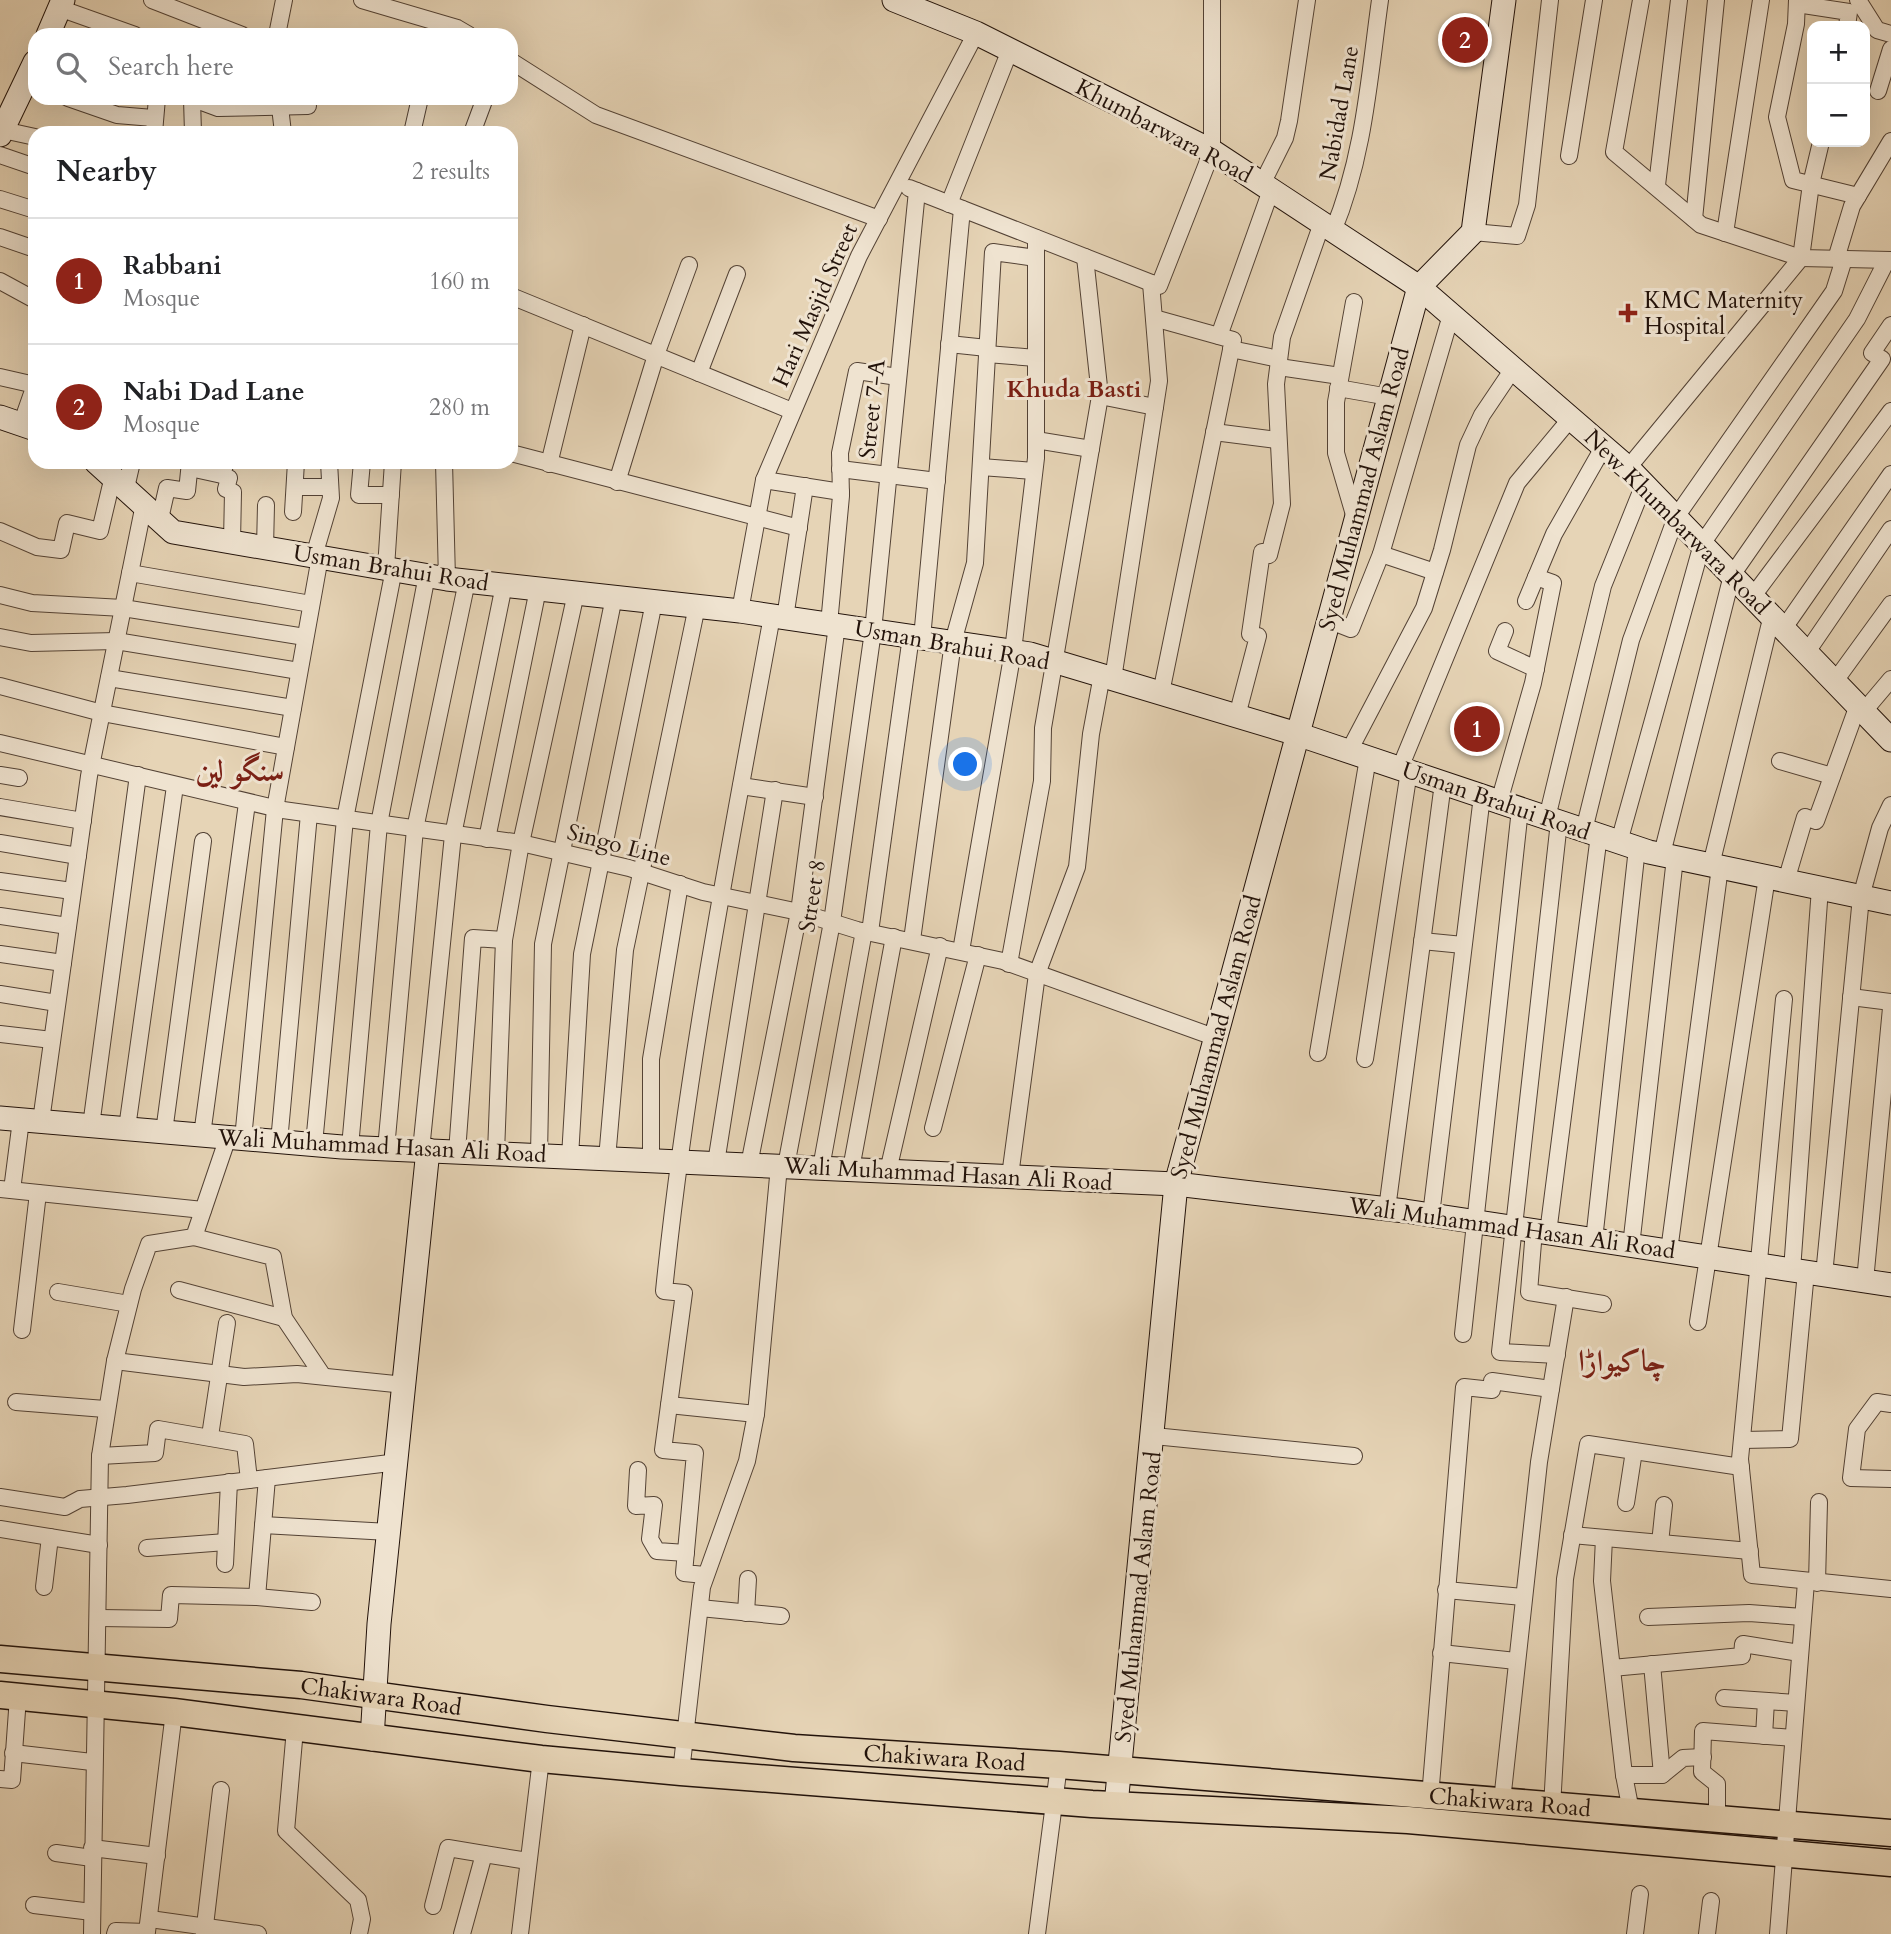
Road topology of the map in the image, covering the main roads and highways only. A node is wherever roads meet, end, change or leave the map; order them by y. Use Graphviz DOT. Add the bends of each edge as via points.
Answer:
graph roads {
  1 [pos="0,1659"];
  2 [pos="9,1696"];
  3 [pos="1891,1833"];
  4 [pos="1891,1863"];
  1 -- 3 [label="main road, Chakiwara Road" via="302,1685 794,1748 1059,1765"];
  2 -- 4 [label="main road, Chakiwara Road" via="681,1772 1116,1805 1408,1820"];
}
